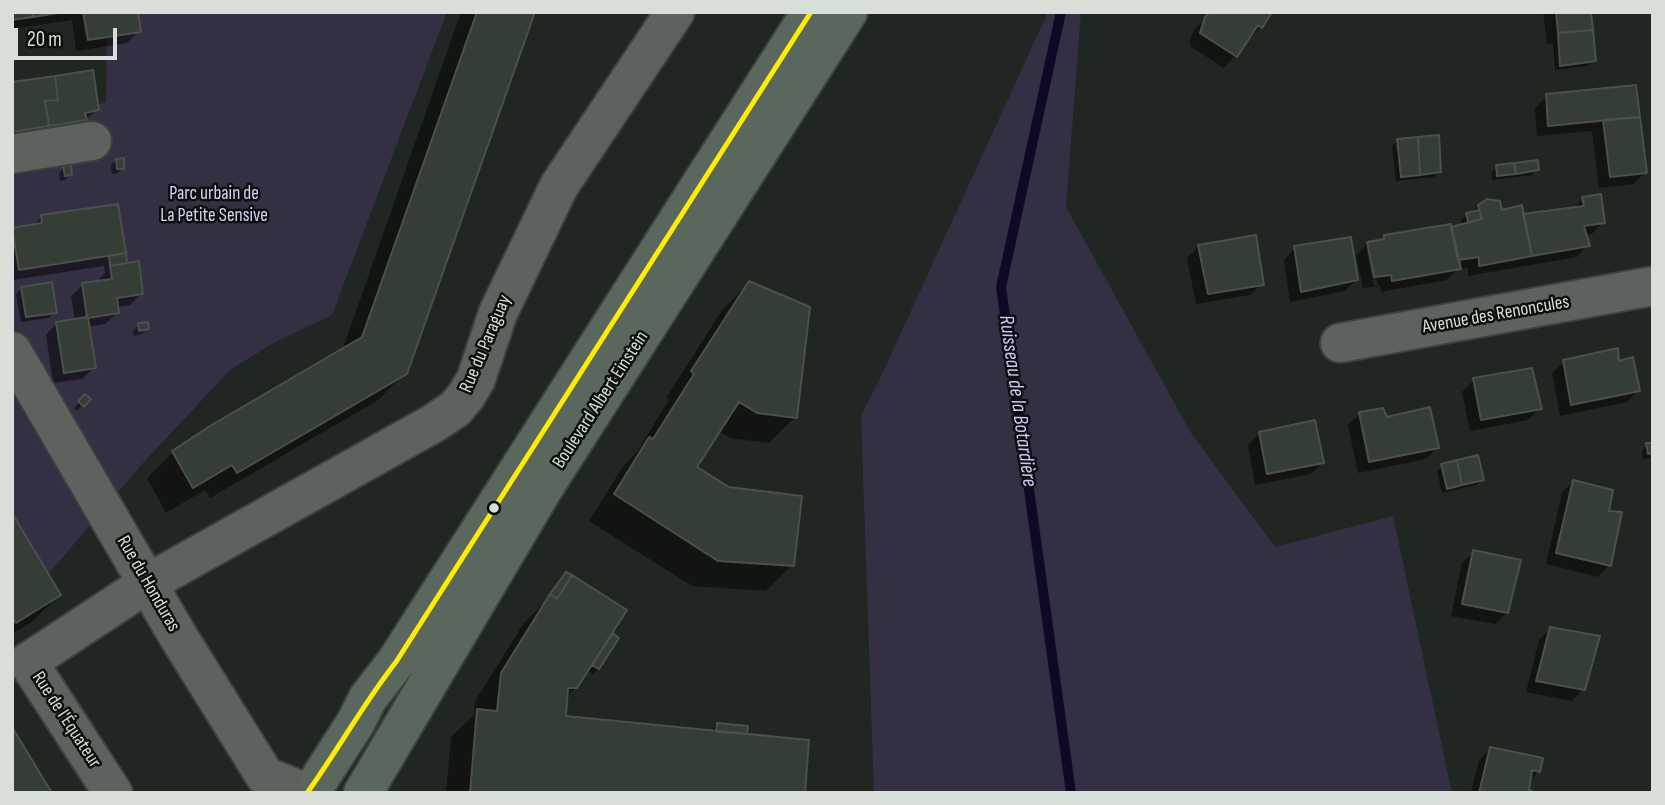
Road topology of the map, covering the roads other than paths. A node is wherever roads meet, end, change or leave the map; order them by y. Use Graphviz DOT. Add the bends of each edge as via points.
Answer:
graph roads {
  1 [pos="675,12"];
  2 [pos="811,12"];
  3 [pos="848,12"];
  4 [pos="92,141"];
  5 [pos="12,154"];
  6 [pos="1653,286"];
  7 [pos="1340,343"];
  8 [pos="12,351"];
  9 [pos="148,583"];
  10 [pos="311,788"];
  11 [pos="113,793"];
  12 [pos="357,793"];
  13 [pos="363,793"];
  1 -- 9 [label="street, Rue du Paraguay" via="559,186 498,313 476,379 455,410"];
  2 -- 10 [label="main road, Boulevard Albert Einstein"];
  3 -- 13 [label="main road, Boulevard Albert Einstein" via="543,489"];
  4 -- 5 [label="street"];
  6 -- 7 [label="street, Avenue des Renoncules"];
  8 -- 9 [label="street, Rue du Honduras"];
  9 -- 10 [label="street, Rue du Honduras" via="265,776"];
  9 -- 11 [label="street, Rue de l'Équateur" via="28,662"];
  10 -- 12 [label="main road" via="338,776"];
}
